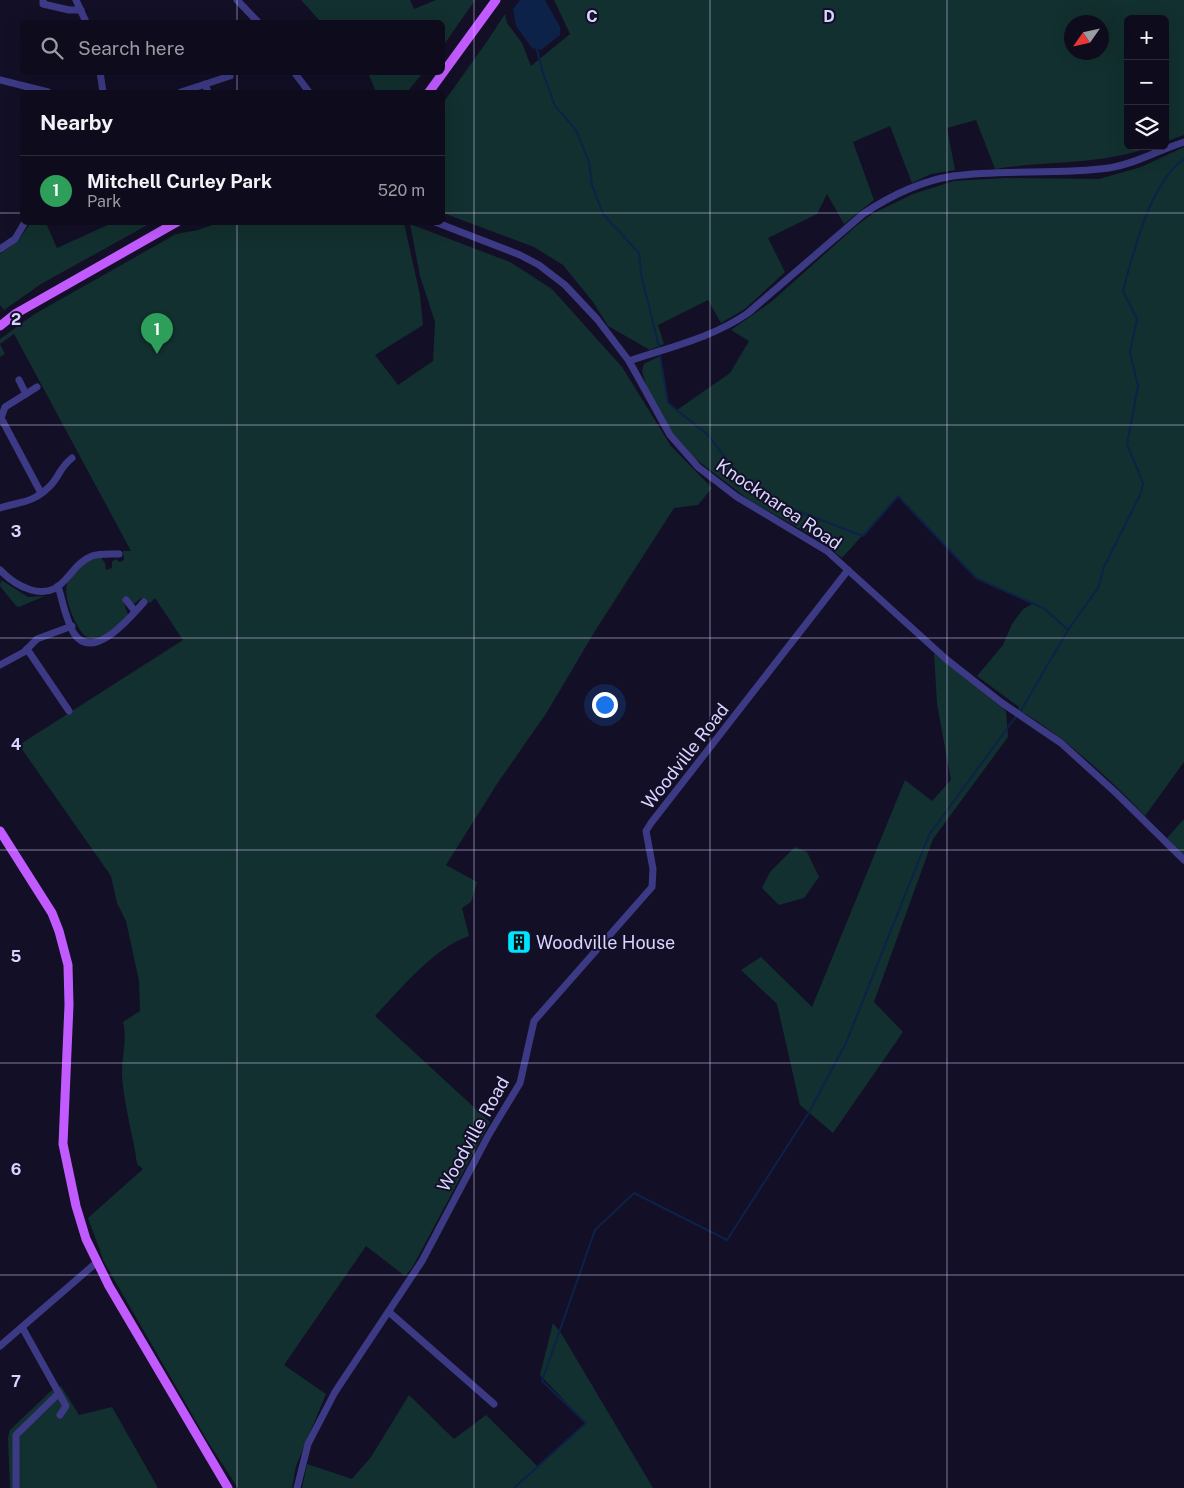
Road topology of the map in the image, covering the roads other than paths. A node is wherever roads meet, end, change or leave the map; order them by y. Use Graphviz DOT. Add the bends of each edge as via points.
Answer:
graph roads {
  1 [pos="43,0"];
  2 [pos="76,0"];
  3 [pos="237,0"];
  4 [pos="496,0"];
  5 [pos="81,10"];
  6 [pos="85,20"];
  7 [pos="256,20"];
  8 [pos="445,70"];
  9 [pos="100,75"];
  10 [pos="296,75"];
  11 [pos="441,75"];
  12 [pos="230,76"];
  13 [pos="0,80"];
  14 [pos="205,84"];
  15 [pos="40,90"];
  16 [pos="102,90"];
  17 [pos="187,90"];
  18 [pos="207,90"];
  19 [pos="308,90"];
  20 [pos="430,90"];
  21 [pos="1184,142"];
  22 [pos="24,225"];
  23 [pos="172,225"];
  24 [pos="443,225"];
  25 [pos="0,249"];
  26 [pos="0,326"];
  27 [pos="629,361"];
  28 [pos="18,380"];
  29 [pos="37,387"];
  30 [pos="26,394"];
  31 [pos="72,458"];
  32 [pos="41,493"];
  33 [pos="0,508"];
  34 [pos="109,554"];
  35 [pos="119,554"];
  36 [pos="110,564"];
  37 [pos="0,570"];
  38 [pos="848,570"];
  39 [pos="58,586"];
  40 [pos="126,600"];
  41 [pos="144,602"];
  42 [pos="135,612"];
  43 [pos="72,626"];
  44 [pos="27,649"];
  45 [pos="0,665"];
  46 [pos="61,700"];
  47 [pos="54,705"];
  48 [pos="69,711"];
  49 [pos="0,832"];
  50 [pos="1184,860"];
  51 [pos="96,1262"];
  52 [pos="388,1312"];
  53 [pos="22,1327"];
  54 [pos="0,1346"];
  55 [pos="59,1393"];
  56 [pos="494,1404"];
  57 [pos="60,1415"];
  58 [pos="16,1488"];
  59 [pos="228,1488"];
  60 [pos="297,1488"];
  1 -- 5 [label="street" via="43,4"];
  2 -- 5 [label="street"];
  3 -- 7 [label="street"];
  4 -- 8 [label="main road"];
  5 -- 6 [label="street"];
  9 -- 16 [label="street"];
  10 -- 19 [label="street"];
  11 -- 20 [label="main road"];
  12 -- 14 [label="street"];
  13 -- 15 [label="street"];
  14 -- 17 [label="street"];
  14 -- 18 [label="street"];
  21 -- 27 [label="street" via="1110,168 953,176 909,190 863,214 731,324 705,337"];
  22 -- 25 [label="street" via="15,240"];
  23 -- 26 [label="main road" via="23,309"];
  24 -- 27 [label="street, Knocknarea Road" via="515,253 548,271 580,300"];
  27 -- 38 [label="street, Knocknarea Road" via="670,434 698,467 737,497 814,542"];
  28 -- 30 [label="street"];
  29 -- 30 [label="street"];
  30 -- 32 [label="street" via="4,407 1,418"];
  31 -- 32 [label="street"];
  32 -- 33 [label="street" via="25,503"];
  34 -- 35 [label="street"];
  34 -- 36 [label="street"];
  34 -- 39 [label="street" via="81,562"];
  37 -- 39 [label="street" via="23,588 38,592"];
  38 -- 50 [label="street, Knocknarea Road" via="946,659 1089,767"];
  38 -- 52 [label="street, Woodville Road" via="646,831 653,869 652,887 534,1021 520,1083 422,1261"];
  39 -- 43 [label="street"];
  40 -- 42 [label="street"];
  41 -- 42 [label="street"];
  42 -- 43 [label="street" via="108,636 90,643 82,641"];
  43 -- 44 [label="street" via="37,639"];
  44 -- 45 [label="street"];
  44 -- 46 [label="street"];
  46 -- 47 [label="street"];
  46 -- 48 [label="street"];
  49 -- 51 [label="main road" via="52,913 66,958 69,1005 64,1144 76,1206"];
  51 -- 53 [label="street"];
  51 -- 59 [label="main road"];
  52 -- 56 [label="street"];
  52 -- 60 [label="street, Woodville Road" via="330,1401 308,1444"];
  53 -- 54 [label="street"];
  53 -- 55 [label="street"];
  55 -- 57 [label="street" via="66,1406"];
  55 -- 58 [label="street" via="16,1434"];
}
